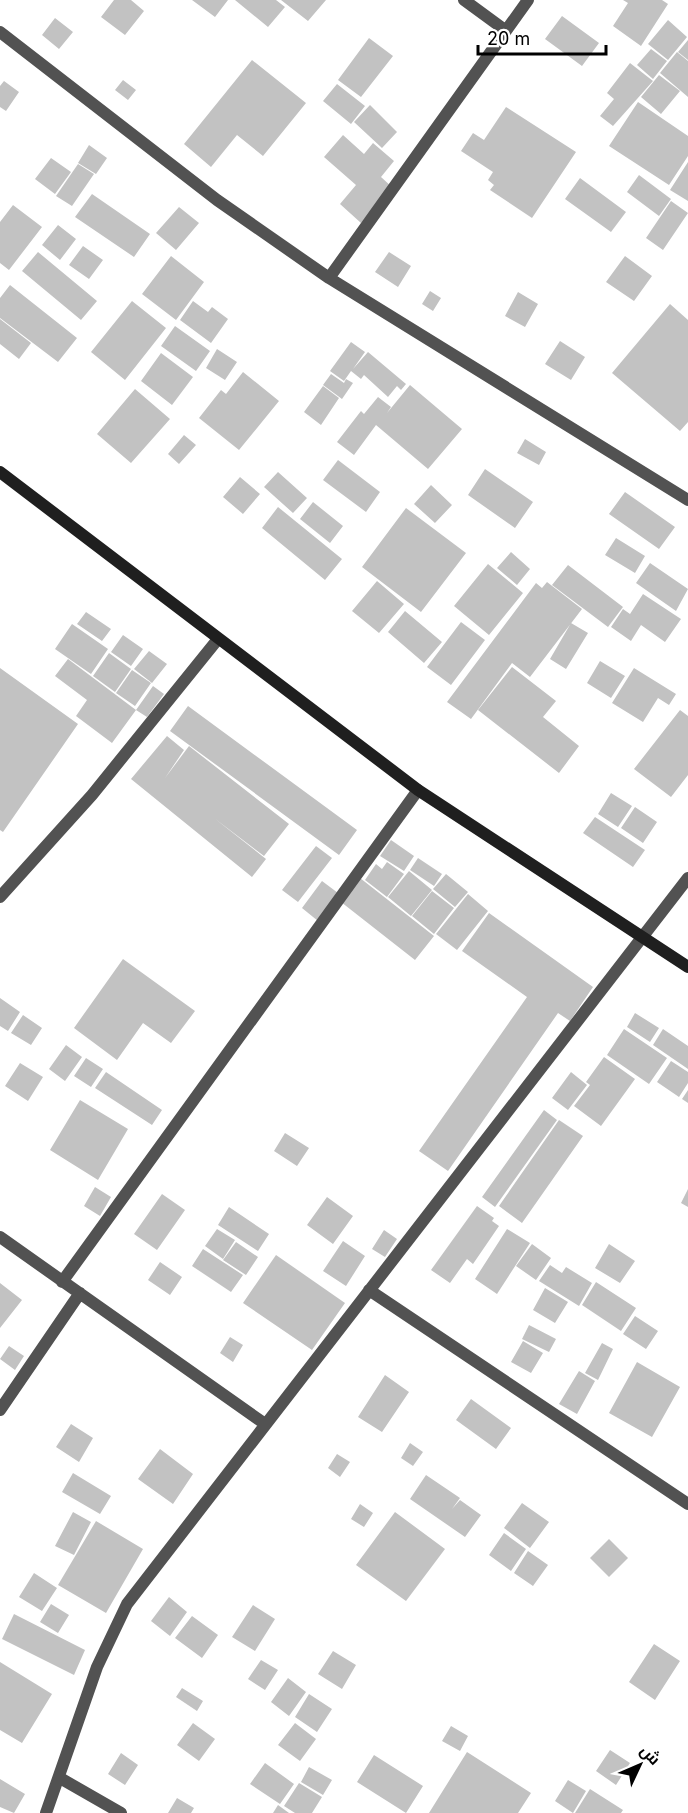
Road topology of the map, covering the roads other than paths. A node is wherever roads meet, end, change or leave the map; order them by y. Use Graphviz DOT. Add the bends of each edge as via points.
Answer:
graph roads {
  1 [pos="464,0"];
  2 [pos="528,0"];
  3 [pos="505,30"];
  4 [pos="0,32"];
  5 [pos="329,278"];
  6 [pos="0,472"];
  7 [pos="688,500"];
  8 [pos="218,639"];
  9 [pos="418,790"];
  10 [pos="688,878"];
  11 [pos="0,897"];
  12 [pos="643,936"];
  13 [pos="688,967"];
  14 [pos="0,1237"];
  15 [pos="62,1282"];
  16 [pos="369,1290"];
  17 [pos="80,1293"];
  18 [pos="0,1410"];
  19 [pos="265,1424"];
  20 [pos="688,1504"];
  21 [pos="60,1778"];
  22 [pos="46,1813"];
  23 [pos="121,1813"];
  1 -- 3 [label="street"];
  2 -- 3 [label="street"];
  3 -- 5 [label="street"];
  4 -- 5 [label="street" via="217,200"];
  5 -- 7 [label="street"];
  6 -- 8 [label="street"];
  8 -- 9 [label="street"];
  8 -- 11 [label="street" via="92,795"];
  9 -- 12 [label="street"];
  9 -- 15 [label="street"];
  10 -- 12 [label="street"];
  12 -- 13 [label="street"];
  12 -- 16 [label="street"];
  14 -- 15 [label="street"];
  15 -- 17 [label="street"];
  16 -- 19 [label="street"];
  16 -- 20 [label="street"];
  17 -- 18 [label="street"];
  17 -- 19 [label="street"];
  19 -- 21 [label="street" via="127,1604 97,1667"];
  21 -- 22 [label="street"];
  21 -- 23 [label="street"];
}
